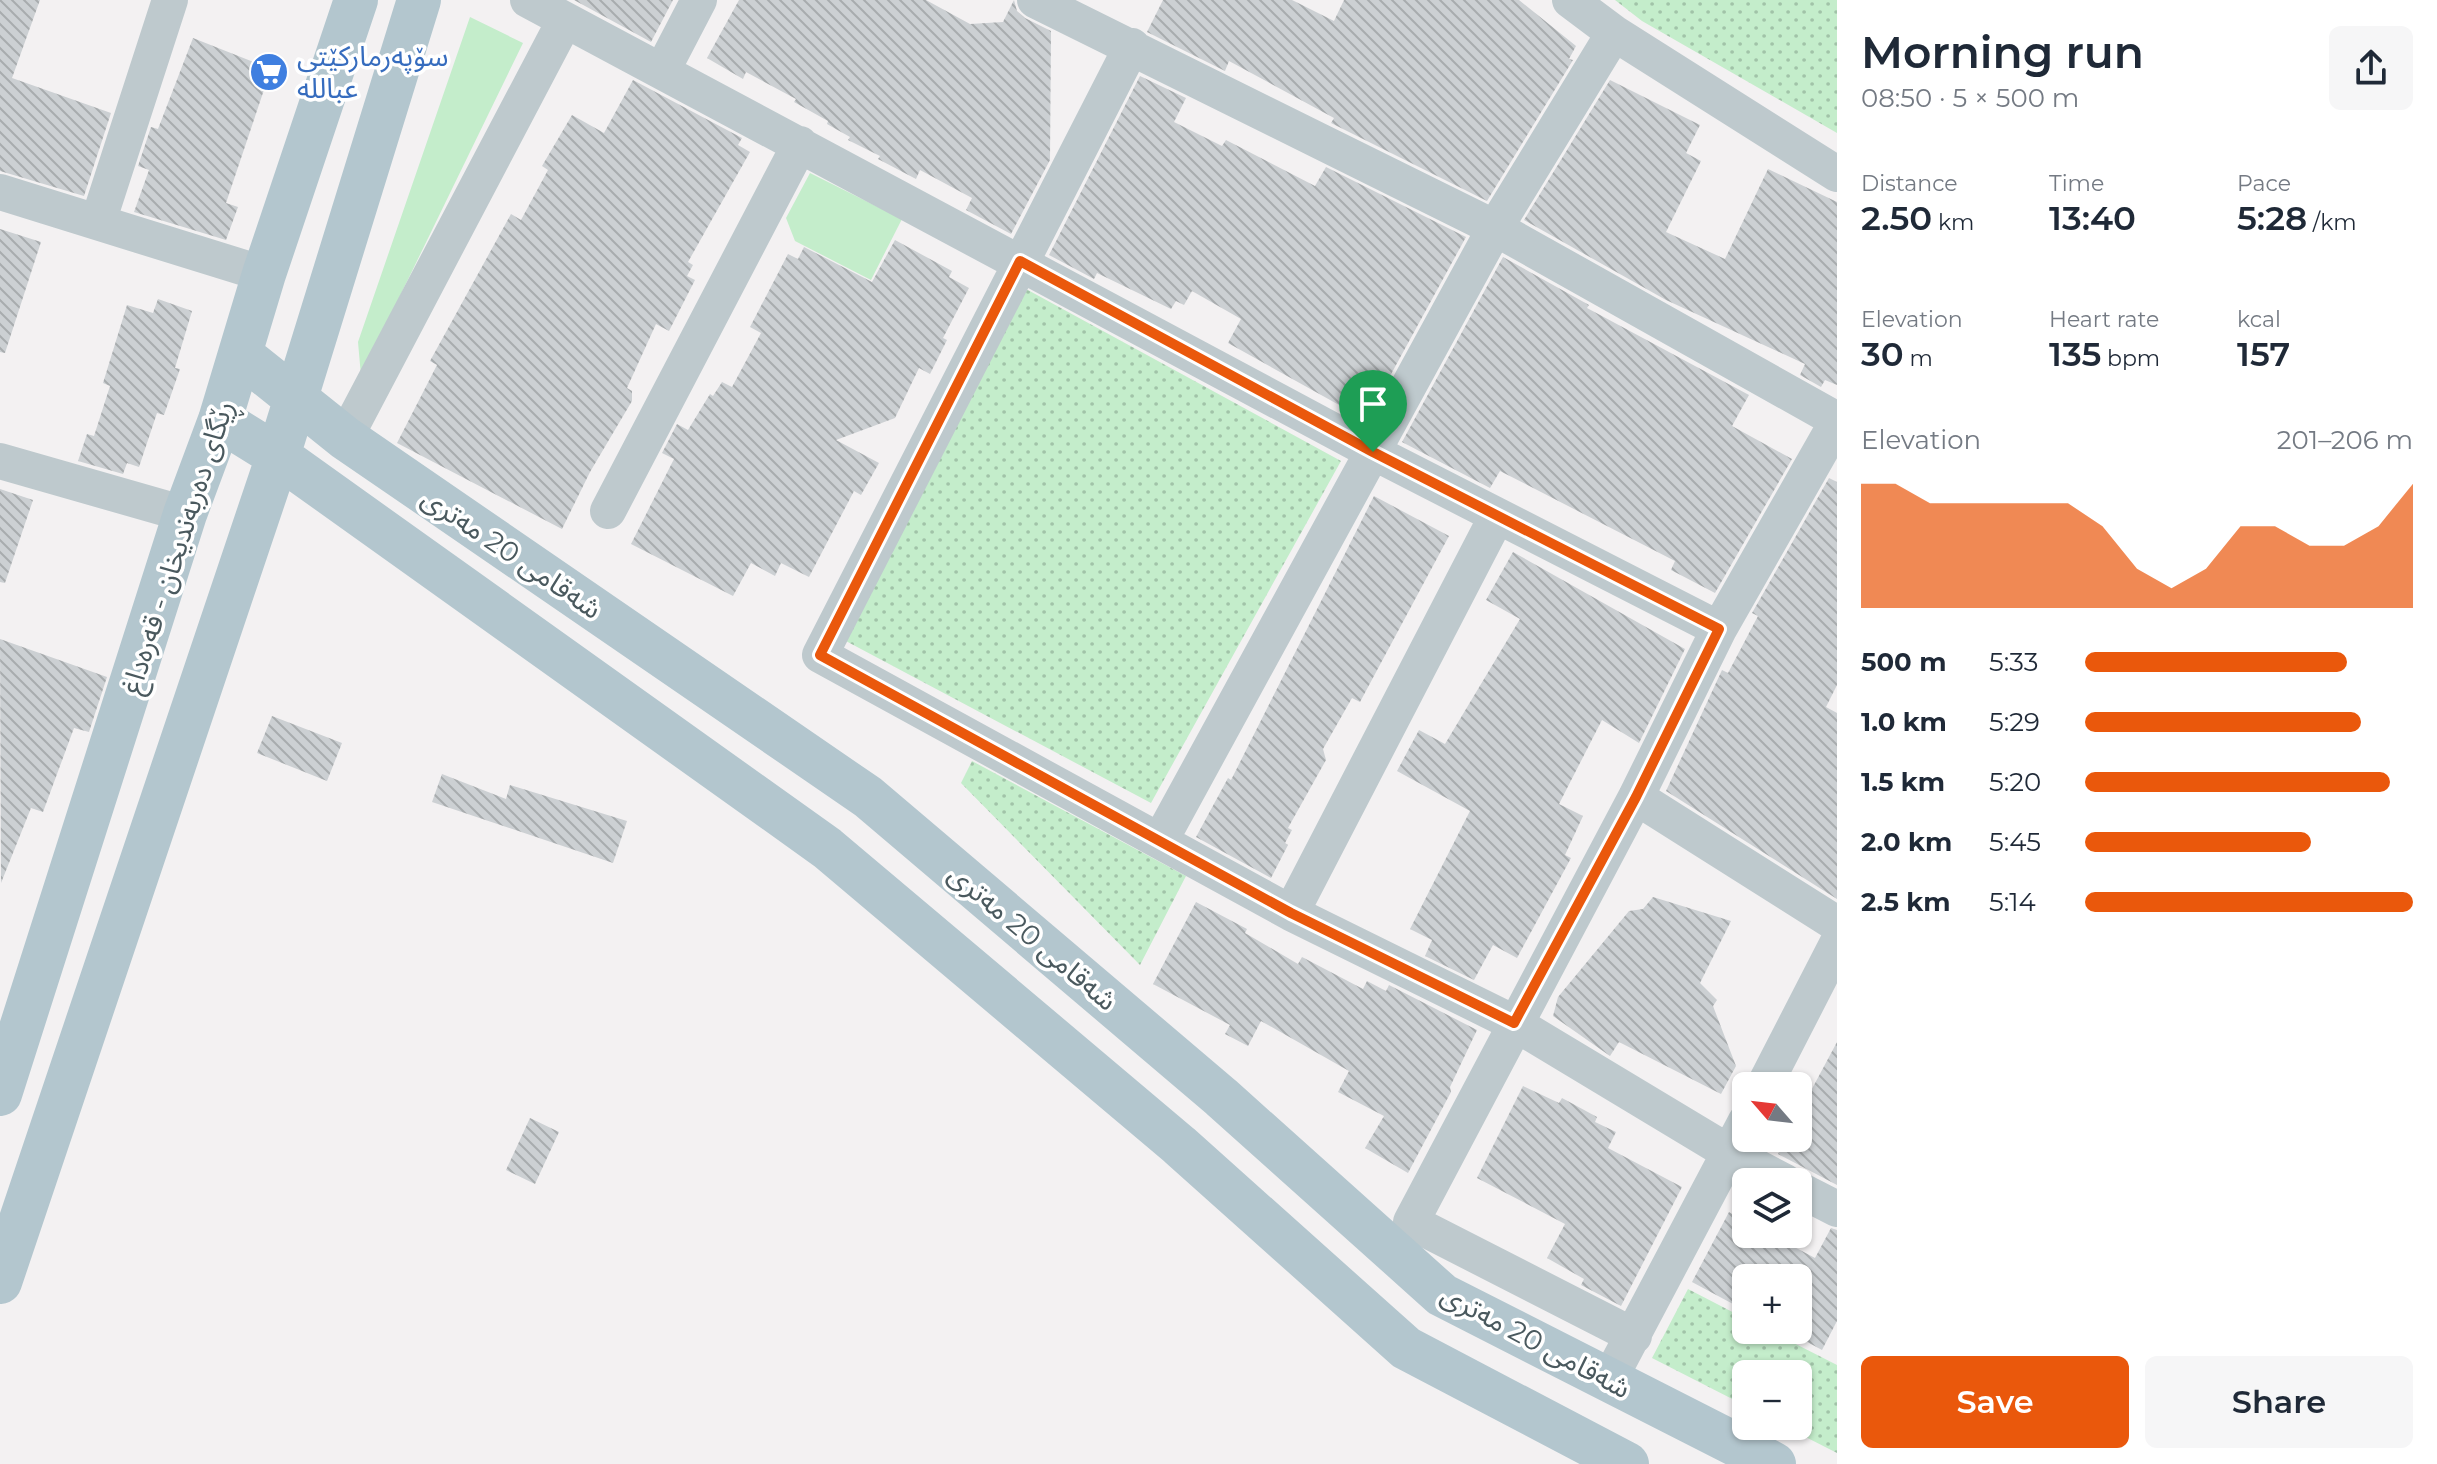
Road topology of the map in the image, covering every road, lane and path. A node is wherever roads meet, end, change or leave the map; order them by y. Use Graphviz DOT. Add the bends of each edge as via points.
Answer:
graph roads {
  1 [pos="170,0"];
  2 [pos="356,0"];
  3 [pos="419,0"];
  4 [pos="528,0"];
  5 [pos="699,0"];
  6 [pos="1035,0"];
  7 [pos="1570,0"];
  8 [pos="565,20"];
  9 [pos="1614,33"];
  10 [pos="1132,46"];
  11 [pos="662,71"];
  12 [pos="800,144"];
  13 [pos="1837,174"];
  14 [pos="0,192"];
  15 [pos="98,222"];
  16 [pos="1495,228"];
  17 [pos="1020,261"];
  18 [pos="264,274"];
  19 [pos="240,354"];
  20 [pos="295,397"];
  21 [pos="220,420"];
  22 [pos="1837,421"];
  23 [pos="345,438"];
  24 [pos="1373,452"];
  25 [pos="278,456"];
  26 [pos="0,461"];
  27 [pos="408,482"];
  28 [pos="608,511"];
  29 [pos="185,514"];
  30 [pos="1497,516"];
  31 [pos="382,531"];
  32 [pos="1719,629"];
  33 [pos="1636,797"];
  34 [pos="1160,841"];
  35 [pos="1291,913"];
  36 [pos="1837,924"];
  37 [pos="1837,944"];
  38 [pos="1514,1023"];
  39 [pos="1771,1072"];
  40 [pos="0,1094"];
  41 [pos="1732,1149"];
  42 [pos="1730,1153"];
  43 [pos="1758,1168"];
  44 [pos="1812,1196"];
  45 [pos="1837,1209"];
  46 [pos="0,1282"];
  47 [pos="1634,1336"];
  48 [pos="1609,1380"];
  49 [pos="1627,1464"];
  50 [pos="1774,1464"];
  1 -- 15 [label="street"];
  2 -- 18 [label="main road, ڕێگای دەربەندیخان - قەرەداغ"];
  3 -- 20 [label="main road"];
  4 -- 8 [label="street"];
  5 -- 11 [label="street"];
  6 -- 10 [label="street"];
  7 -- 9 [label="street"];
  8 -- 11 [label="street"];
  8 -- 23 [label="street"];
  9 -- 13 [label="street"];
  9 -- 16 [label="street"];
  10 -- 16 [label="street"];
  10 -- 17 [label="street"];
  11 -- 12 [label="street"];
  12 -- 17 [label="street"];
  12 -- 28 [label="street"];
  14 -- 15 [label="street"];
  15 -- 18 [label="street"];
  16 -- 22 [label="street"];
  16 -- 24 [label="street"];
  17 -- 24 [label="street"];
  17 -- 34 [label="street" via="820,655"];
  18 -- 19 [label="main road, ڕێگای دەربەندیخان - قەرەداغ"];
  19 -- 20 [label="main road, شەقامی 20 مەتری"];
  19 -- 21 [label="main road, ڕێگای دەربەندیخان - قەرەداغ"];
  20 -- 23 [label="main road, شەقامی 20 مەتری"];
  20 -- 25 [label="main road"];
  21 -- 25 [label="main road, شەقامی 20 مەتری"];
  21 -- 29 [label="main road, ڕێگای دەربەندیخان - قەرەداغ"];
  22 -- 32 [label="street"];
  23 -- 27 [label="main road, شەقامی 20 مەتری"];
  24 -- 30 [label="street"];
  24 -- 34 [label="street"];
  25 -- 31 [label="main road, شەقامی 20 مەتری"];
  25 -- 46 [label="main road"];
  26 -- 29 [label="street"];
  27 -- 31 [label="main road"];
  27 -- 48 [label="main road, شەقامی 20 مەتری" via="868,797 1221,1097 1442,1295"];
  29 -- 40 [label="main road, ڕێگای دەربەندیخان - قەرەداغ"];
  30 -- 32 [label="street"];
  30 -- 35 [label="street"];
  31 -- 49 [label="main road, شەقامی 20 مەتری" via="827,848 1179,1145 1406,1348"];
  32 -- 33 [label="street"];
  33 -- 36 [label="street"];
  33 -- 38 [label="street"];
  34 -- 35 [label="street"];
  35 -- 38 [label="street"];
  37 -- 39 [label="street"];
  38 -- 42 [label="street"];
  38 -- 47 [label="street" via="1411,1222"];
  41 -- 42 [label="street"];
  42 -- 43 [label="street"];
  42 -- 47 [label="street"];
  44 -- 45 [label="street"];
  47 -- 48 [label="street"];
  48 -- 50 [label="main road, شەقامی 20 مەتری"];
}
